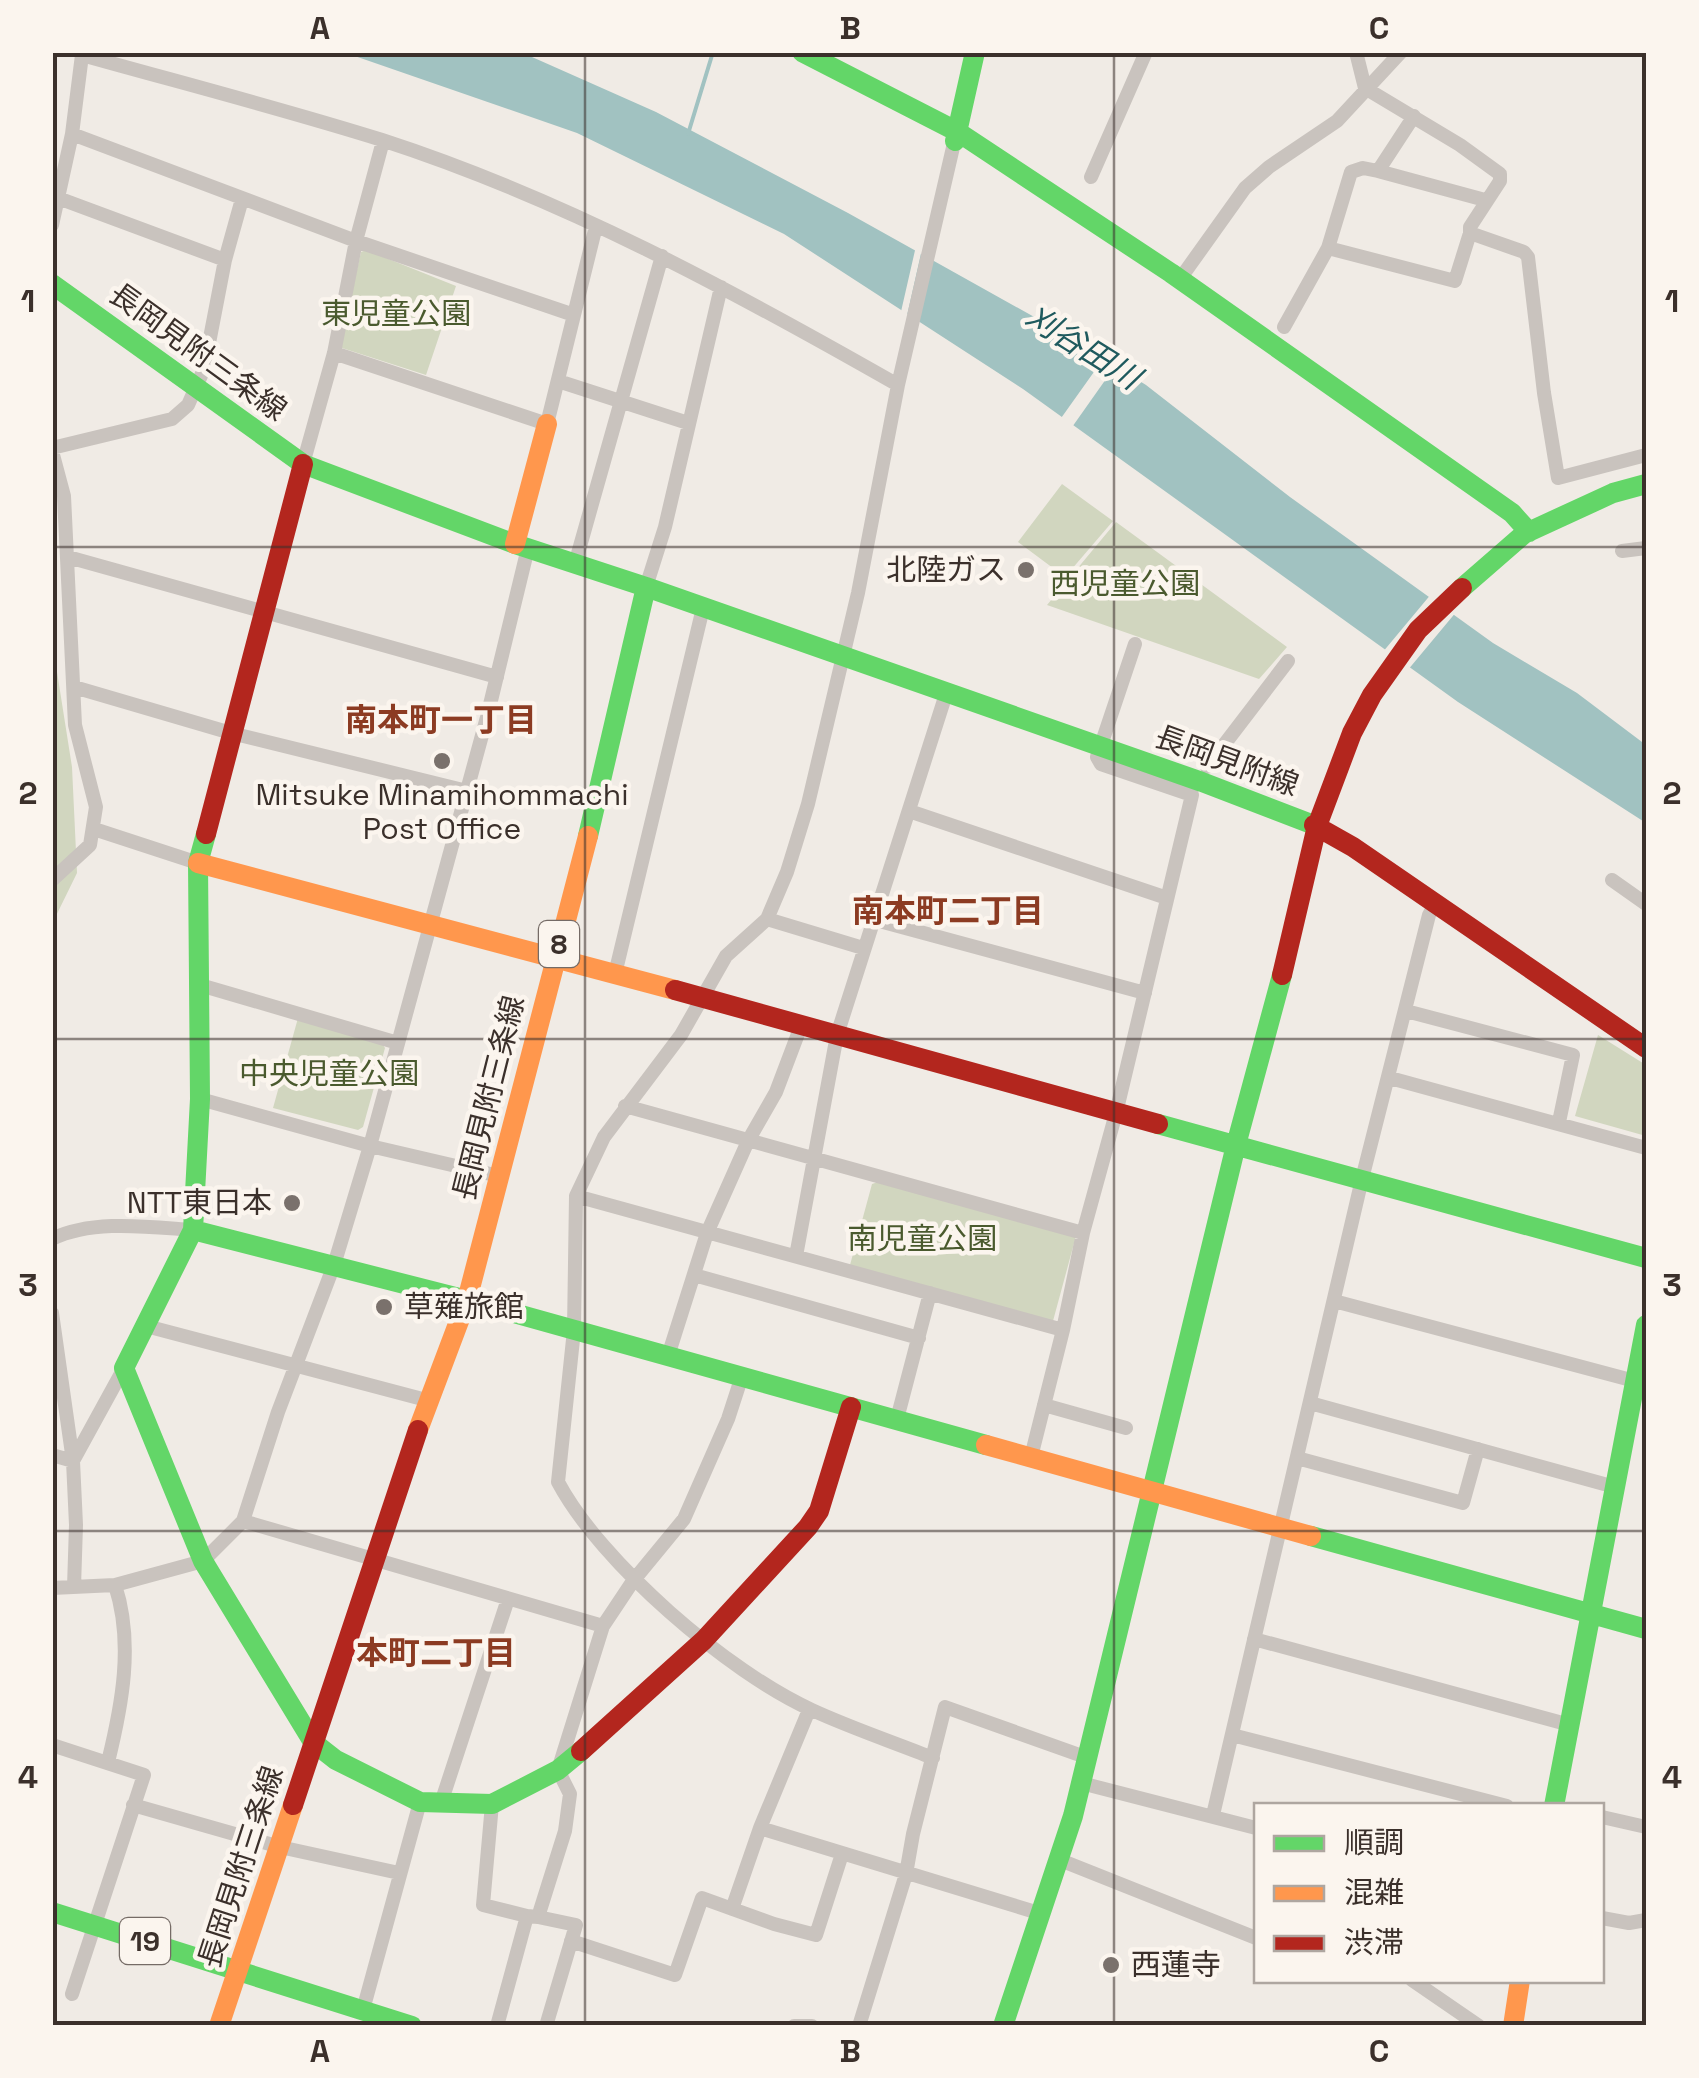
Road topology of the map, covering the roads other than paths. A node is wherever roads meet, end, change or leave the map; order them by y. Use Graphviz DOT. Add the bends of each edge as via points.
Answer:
graph roads {
  1 [pos="802,52"];
  2 [pos="975,52"];
  3 [pos="1146,52"];
  4 [pos="1356,52"];
  5 [pos="1402,52"];
  6 [pos="1366,88"];
  7 [pos="1414,116"];
  8 [pos="72,134"];
  9 [pos="956,138"];
  10 [pos="384,141"];
  11 [pos="58,168"];
  12 [pos="1378,171"];
  13 [pos="1091,177"];
  14 [pos="58,198"];
  15 [pos="242,199"];
  16 [pos="1485,200"];
  17 [pos="52,224"];
  18 [pos="596,226"];
  19 [pos="1470,233"];
  20 [pos="356,241"];
  21 [pos="1328,248"];
  22 [pos="662,256"];
  23 [pos="225,260"];
  24 [pos="1180,279"];
  25 [pos="52,284"];
  26 [pos="720,287"];
  27 [pos="574,316"];
  28 [pos="1284,327"];
  29 [pos="334,354"];
  30 [pos="558,381"];
  31 [pos="898,386"];
  32 [pos="195,388"];
  33 [pos="622,402"];
  34 [pos="688,423"];
  35 [pos="547,424"];
  36 [pos="52,449"];
  37 [pos="1646,456"];
  38 [pos="302,464"];
  39 [pos="1646,484"];
  40 [pos="1527,533"];
  41 [pos="522,546"];
  42 [pos="1646,548"];
  43 [pos="1622,551"];
  44 [pos="68,558"];
  45 [pos="575,564"];
  46 [pos="646,587"];
  47 [pos="703,608"];
  48 [pos="264,614"];
  49 [pos="1135,644"];
  50 [pos="842,657"];
  51 [pos="1288,661"];
  52 [pos="497,677"];
  53 [pos="74,687"];
  54 [pos="946,694"];
  55 [pos="231,733"];
  56 [pos="1101,748"];
  57 [pos="1207,767"];
  58 [pos="466,791"];
  59 [pos="910,811"];
  60 [pos="1317,826"];
  61 [pos="94,828"];
  62 [pos="198,863"];
  63 [pos="52,880"];
  64 [pos="1612,880"];
  65 [pos="1166,898"];
  66 [pos="1435,904"];
  67 [pos="1646,904"];
  68 [pos="767,919"];
  69 [pos="872,919"];
  70 [pos="431,923"];
  71 [pos="863,948"];
  72 [pos="555,958"];
  73 [pos="614,974"];
  74 [pos="200,985"];
  75 [pos="1144,994"];
  76 [pos="703,998"];
  77 [pos="1406,1011"];
  78 [pos="801,1026"];
  79 [pos="837,1035"];
  80 [pos="398,1043"];
  81 [pos="1646,1048"];
  82 [pos="1390,1078"];
  83 [pos="200,1099"];
  84 [pos="625,1106"];
  85 [pos="1116,1113"];
  86 [pos="1560,1122"];
  87 [pos="748,1141"];
  88 [pos="1236,1145"];
  89 [pos="370,1146"];
  90 [pos="1646,1148"];
  91 [pos="813,1156"];
  92 [pos="499,1176"];
  93 [pos="1362,1180"];
  94 [pos="576,1196"];
  95 [pos="193,1230"];
  96 [pos="708,1233"];
  97 [pos="1084,1234"];
  98 [pos="52,1238"];
  99 [pos="796,1256"];
  100 [pos="1646,1258"];
  101 [pos="334,1265"];
  102 [pos="694,1276"];
  103 [pos="930,1293"];
  104 [pos="467,1300"];
  105 [pos="1334,1301"];
  106 [pos="52,1313"];
  107 [pos="1646,1325"];
  108 [pos="146,1326"];
  109 [pos="574,1330"];
  110 [pos="1063,1330"];
  111 [pos="919,1338"];
  112 [pos="668,1356"];
  113 [pos="294,1367"];
  114 [pos="124,1368"];
  115 [pos="742,1376"];
  116 [pos="1641,1382"];
  117 [pos="430,1401"];
  118 [pos="1310,1403"];
  119 [pos="1044,1405"];
  120 [pos="851,1406"];
  121 [pos="897,1420"];
  122 [pos="1126,1428"];
  123 [pos="1478,1450"];
  124 [pos="52,1454"];
  125 [pos="1031,1457"];
  126 [pos="1297,1458"];
  127 [pos="73,1461"];
  128 [pos="1615,1487"];
  129 [pos="1150,1490"];
  130 [pos="243,1521"];
  131 [pos="1281,1527"];
  132 [pos="375,1560"];
  133 [pos="202,1561"];
  134 [pos="633,1581"];
  135 [pos="115,1586"];
  136 [pos="74,1587"];
  137 [pos="52,1588"];
  138 [pos="508,1599"];
  139 [pos="1591,1613"];
  140 [pos="602,1626"];
  141 [pos="1646,1629"];
  142 [pos="704,1640"];
  143 [pos="1254,1640"];
  144 [pos="809,1710"];
  145 [pos="1570,1724"];
  146 [pos="1232,1735"];
  147 [pos="313,1742"];
  148 [pos="52,1745"];
  149 [pos="933,1758"];
  150 [pos="1088,1758"];
  151 [pos="108,1762"];
  152 [pos="558,1770"];
  153 [pos="1081,1784"];
  154 [pos="1473,1801"];
  155 [pos="430,1802"];
  156 [pos="1555,1803"];
  157 [pos="492,1804"];
  158 [pos="133,1805"];
  159 [pos="1213,1816"];
  160 [pos="1604,1817"];
  161 [pos="1254,1827"];
  162 [pos="1646,1827"];
  163 [pos="760,1828"];
  164 [pos="280,1847"];
  165 [pos="842,1854"];
  166 [pos="1060,1860"];
  167 [pos="399,1873"];
  168 [pos="906,1874"];
  169 [pos="732,1909"];
  170 [pos="52,1912"];
  171 [pos="1042,1914"];
  172 [pos="532,1917"];
  173 [pos="1604,1918"];
  174 [pos="1646,1920"];
  175 [pos="94,1924"];
  176 [pos="1254,1937"];
  177 [pos="571,1940"];
  178 [pos="238,1971"];
  179 [pos="1416,1983"];
  180 [pos="1519,1983"];
  181 [pos="72,1994"];
  182 [pos="363,2010"];
  183 [pos="220,2026"];
  184 [pos="412,2026"];
  185 [pos="496,2026"];
  186 [pos="546,2026"];
  187 [pos="794,2026"];
  188 [pos="812,2026"];
  189 [pos="859,2026"];
  190 [pos="1004,2026"];
  191 [pos="1479,2026"];
  192 [pos="1512,2026"];
  1 -- 9 [label="street"];
  2 -- 9 [label="street"];
  3 -- 13 [label="street"];
  4 -- 6 [label="street"];
  5 -- 6 [label="street"];
  6 -- 7 [label="street"];
  6 -- 24 [label="street" via="1337,122 1246,188"];
  7 -- 12 [label="street"];
  7 -- 16 [label="street" via="1500,174"];
  8 -- 10 [label="street" via="82,55"];
  8 -- 11 [label="street"];
  8 -- 15 [label="street"];
  9 -- 24 [label="street"];
  9 -- 31 [label="street"];
  10 -- 18 [label="street"];
  10 -- 20 [label="street"];
  11 -- 14 [label="street"];
  12 -- 16 [label="street"];
  12 -- 21 [label="street" via="1351,172"];
  14 -- 17 [label="street"];
  14 -- 23 [label="street"];
  15 -- 20 [label="street"];
  15 -- 23 [label="street"];
  16 -- 19 [label="street"];
  18 -- 22 [label="street"];
  18 -- 27 [label="street"];
  19 -- 21 [label="street" via="1455,281"];
  19 -- 37 [label="street" via="1528,257 1558,478"];
  20 -- 27 [label="street"];
  20 -- 29 [label="street"];
  21 -- 28 [label="street"];
  22 -- 26 [label="street"];
  22 -- 33 [label="street"];
  23 -- 32 [label="street"];
  24 -- 40 [label="street" via="1512,513"];
  25 -- 32 [label="street, 長岡見附三条線"];
  26 -- 31 [label="street"];
  26 -- 34 [label="street"];
  27 -- 30 [label="street"];
  29 -- 35 [label="street"];
  29 -- 38 [label="street"];
  30 -- 33 [label="street"];
  30 -- 35 [label="street"];
  31 -- 50 [label="street"];
  32 -- 36 [label="street" via="172,419"];
  32 -- 38 [label="street, 長岡見附三条線"];
  33 -- 34 [label="street"];
  33 -- 45 [label="street"];
  34 -- 46 [label="street"];
  35 -- 41 [label="street"];
  36 -- 44 [label="street" via="64,496"];
  38 -- 41 [label="street, 長岡見附三条線"];
  38 -- 48 [label="street"];
  39 -- 40 [label="street, 長岡見附線"];
  40 -- 60 [label="street, 長岡見附線" via="1444,602 1404,648 1352,733"];
  41 -- 45 [label="street, 長岡見附三条線"];
  41 -- 52 [label="street"];
  42 -- 43 [label="street"];
  44 -- 48 [label="street"];
  44 -- 53 [label="street"];
  45 -- 46 [label="street, 長岡見附三条線"];
  46 -- 47 [label="street, 長岡見附線"];
  46 -- 72 [label="street, 長岡見附三条線 / 8"];
  47 -- 50 [label="street, 長岡見附線"];
  47 -- 73 [label="street"];
  48 -- 52 [label="street"];
  48 -- 55 [label="street"];
  49 -- 56 [label="street"];
  50 -- 54 [label="street, 長岡見附線"];
  50 -- 68 [label="street" via="808,804"];
  51 -- 57 [label="street"];
  52 -- 58 [label="street"];
  53 -- 55 [label="street"];
  53 -- 61 [label="street"];
  54 -- 56 [label="street, 長岡見附線"];
  54 -- 59 [label="street"];
  55 -- 58 [label="street"];
  55 -- 62 [label="street"];
  56 -- 60 [label="street, 長岡見附線"];
  56 -- 65 [label="street" via="1101,764 1192,795"];
  58 -- 70 [label="street"];
  59 -- 65 [label="street"];
  59 -- 69 [label="street"];
  60 -- 66 [label="street"];
  60 -- 88 [label="street"];
  61 -- 62 [label="street"];
  61 -- 63 [label="street" via="90,845"];
  62 -- 70 [label="street"];
  62 -- 74 [label="street"];
  64 -- 67 [label="street"];
  65 -- 75 [label="street"];
  66 -- 77 [label="street"];
  66 -- 81 [label="street"];
  68 -- 71 [label="street"];
  68 -- 76 [label="street" via="726,956"];
  69 -- 71 [label="street"];
  69 -- 75 [label="street"];
  70 -- 72 [label="street"];
  70 -- 80 [label="street"];
  71 -- 79 [label="street"];
  72 -- 73 [label="street"];
  72 -- 92 [label="street, 長岡見附三条線 / 8"];
  73 -- 76 [label="street"];
  74 -- 80 [label="street"];
  74 -- 83 [label="street"];
  75 -- 85 [label="street"];
  76 -- 78 [label="street"];
  76 -- 84 [label="street"];
  77 -- 82 [label="street"];
  77 -- 86 [label="street" via="1573,1056"];
  78 -- 79 [label="street"];
  78 -- 87 [label="street"];
  79 -- 85 [label="street"];
  79 -- 91 [label="street"];
  80 -- 89 [label="street"];
  82 -- 86 [label="street"];
  82 -- 93 [label="street"];
  83 -- 89 [label="street"];
  83 -- 95 [label="street"];
  84 -- 87 [label="street"];
  84 -- 94 [label="street"];
  85 -- 88 [label="street"];
  85 -- 97 [label="street"];
  86 -- 90 [label="street"];
  87 -- 91 [label="street"];
  87 -- 96 [label="street"];
  88 -- 93 [label="street"];
  88 -- 129 [label="street"];
  89 -- 92 [label="street"];
  89 -- 101 [label="street"];
  91 -- 97 [label="street"];
  91 -- 99 [label="street"];
  92 -- 104 [label="street, 長岡見附三条線 / 8"];
  93 -- 100 [label="street"];
  93 -- 105 [label="street"];
  94 -- 96 [label="street"];
  94 -- 109 [label="street"];
  95 -- 98 [label="street" via="117,1228"];
  95 -- 101 [label="street"];
  95 -- 108 [label="street"];
  96 -- 99 [label="street"];
  96 -- 102 [label="street"];
  97 -- 110 [label="street"];
  99 -- 103 [label="street"];
  101 -- 104 [label="street"];
  101 -- 113 [label="street"];
  102 -- 111 [label="street"];
  102 -- 112 [label="street"];
  103 -- 110 [label="street"];
  103 -- 111 [label="street"];
  104 -- 109 [label="street"];
  104 -- 117 [label="street, 長岡見附三条線 / 8"];
  105 -- 116 [label="street"];
  105 -- 118 [label="street"];
  106 -- 127 [label="street"];
  107 -- 116 [label="street"];
  108 -- 113 [label="street"];
  108 -- 114 [label="street"];
  109 -- 112 [label="street"];
  109 -- 134 [label="street" via="558,1482"];
  110 -- 119 [label="street"];
  111 -- 121 [label="street"];
  112 -- 115 [label="street"];
  113 -- 117 [label="street"];
  113 -- 130 [label="street"];
  114 -- 127 [label="street"];
  114 -- 133 [label="street"];
  115 -- 120 [label="street"];
  115 -- 134 [label="street" via="684,1519"];
  116 -- 128 [label="street"];
  117 -- 132 [label="street, 長岡見附三条線 / 8"];
  118 -- 123 [label="street"];
  118 -- 126 [label="street"];
  119 -- 122 [label="street"];
  119 -- 125 [label="street"];
  120 -- 121 [label="street"];
  120 -- 142 [label="street" via="819,1511"];
  121 -- 125 [label="street"];
  123 -- 126 [label="street" via="1462,1503"];
  123 -- 128 [label="street"];
  124 -- 127 [label="street"];
  125 -- 129 [label="street"];
  126 -- 131 [label="street"];
  127 -- 136 [label="street"];
  128 -- 139 [label="street"];
  129 -- 131 [label="street"];
  129 -- 150 [label="street"];
  130 -- 132 [label="street"];
  130 -- 133 [label="street"];
  131 -- 139 [label="street"];
  131 -- 143 [label="street"];
  132 -- 138 [label="street"];
  132 -- 147 [label="street, 長岡見附三条線 / 8"];
  133 -- 135 [label="street"];
  133 -- 147 [label="street"];
  134 -- 140 [label="street"];
  134 -- 142 [label="street"];
  135 -- 136 [label="street"];
  135 -- 151 [label="street" via="125,1673"];
  136 -- 137 [label="street"];
  138 -- 140 [label="street"];
  138 -- 155 [label="street"];
  139 -- 141 [label="street"];
  139 -- 145 [label="street"];
  140 -- 152 [label="street"];
  142 -- 144 [label="street"];
  142 -- 152 [label="street"];
  143 -- 145 [label="street"];
  143 -- 146 [label="street"];
  144 -- 149 [label="street"];
  144 -- 163 [label="street"];
  145 -- 156 [label="street"];
  146 -- 154 [label="street"];
  146 -- 159 [label="street"];
  147 -- 155 [label="street" via="336,1760"];
  147 -- 164 [label="street, 長岡見附三条線 / 8"];
  148 -- 151 [label="street"];
  149 -- 150 [label="street" via="945,1708"];
  149 -- 168 [label="street"];
  150 -- 153 [label="street"];
  151 -- 158 [label="street" via="144,1775"];
  152 -- 157 [label="street"];
  152 -- 172 [label="street" via="570,1794 565,1831"];
  153 -- 159 [label="street"];
  153 -- 166 [label="street"];
  155 -- 157 [label="street"];
  155 -- 167 [label="street"];
  157 -- 172 [label="street" via="483,1905"];
  158 -- 164 [label="street"];
  158 -- 175 [label="street"];
  159 -- 161 [label="street"];
  160 -- 162 [label="street"];
  163 -- 165 [label="street"];
  163 -- 169 [label="street"];
  164 -- 167 [label="street"];
  164 -- 178 [label="street, 長岡見附三条線 / 8"];
  165 -- 168 [label="street"];
  165 -- 169 [label="street" via="816,1935"];
  166 -- 171 [label="street"];
  166 -- 176 [label="street"];
  167 -- 182 [label="street"];
  168 -- 171 [label="street"];
  168 -- 189 [label="street"];
  169 -- 177 [label="street" via="702,1898 675,1976"];
  170 -- 175 [label="street, 19"];
  171 -- 190 [label="street"];
  172 -- 177 [label="street" via="576,1925"];
  172 -- 185 [label="street"];
  173 -- 174 [label="street"];
  175 -- 178 [label="street, 19"];
  175 -- 181 [label="street"];
  177 -- 186 [label="street"];
  178 -- 182 [label="street"];
  178 -- 183 [label="street, 長岡見附三条線 / 8"];
  179 -- 191 [label="street"];
  180 -- 192 [label="street"];
  182 -- 184 [label="street"];
  187 -- 188 [label="street"];
}
